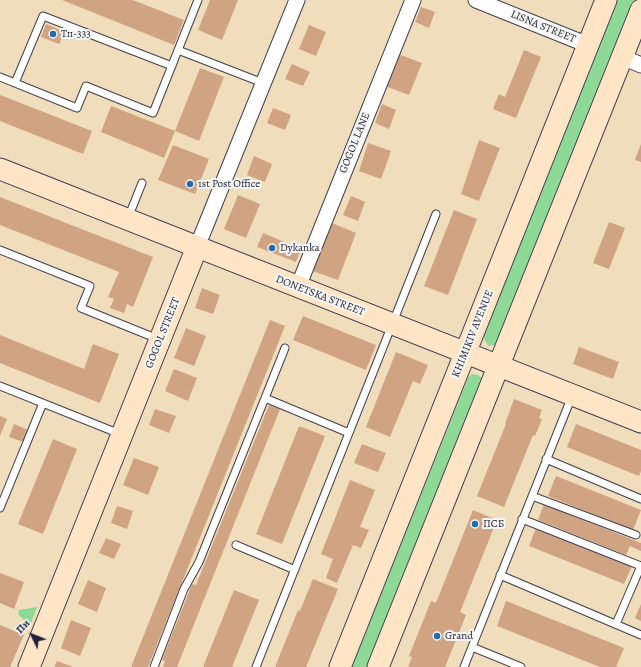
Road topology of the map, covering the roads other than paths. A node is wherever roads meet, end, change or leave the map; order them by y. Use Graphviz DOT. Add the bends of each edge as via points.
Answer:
graph roads {
  1 [pos="198,0"];
  2 [pos="297,0"];
  3 [pos="413,0"];
  4 [pos="476,0"];
  5 [pos="606,0"];
  6 [pos="641,10"];
  7 [pos="588,45"];
  8 [pos="178,50"];
  9 [pos="632,61"];
  10 [pos="172,66"];
  11 [pos="0,77"];
  12 [pos="16,83"];
  13 [pos="263,83"];
  14 [pos="0,169"];
  15 [pos="142,183"];
  16 [pos="436,214"];
  17 [pos="128,220"];
  18 [pos="197,247"];
  19 [pos="0,250"];
  20 [pos="298,287"];
  21 [pos="393,324"];
  22 [pos="160,340"];
  23 [pos="285,348"];
  24 [pos="466,352"];
  25 [pos="498,365"];
  26 [pos="0,386"];
  27 [pos="572,394"];
  28 [pos="265,398"];
  29 [pos="43,403"];
  30 [pos="641,422"];
  31 [pos="349,433"];
  32 [pos="122,435"];
  33 [pos="546,459"];
  34 [pos="532,496"];
  35 [pos="641,499"];
  36 [pos="0,508"];
  37 [pos="522,519"];
  38 [pos="636,535"];
  39 [pos="236,545"];
  40 [pos="641,566"];
  41 [pos="295,570"];
  42 [pos="500,575"];
  43 [pos="616,624"];
  44 [pos="641,635"];
  45 [pos="472,647"];
  46 [pos="30,667"];
  47 [pos="154,667"];
  48 [pos="256,667"];
  49 [pos="340,667"];
  50 [pos="378,667"];
  51 [pos="464,667"];
  52 [pos="522,667"];
  1 -- 8 [label="lane"];
  2 -- 13 [label="street, GOGOL STREET"];
  3 -- 20 [label="street, GOGOL LANE"];
  4 -- 7 [label="street, LISNA STREET"];
  5 -- 7 [label="main road, KHIMIKIV AVENUE"];
  6 -- 9 [label="main road"];
  7 -- 24 [label="main road, KHIMIKIV AVENUE"];
  8 -- 10 [label="lane"];
  8 -- 13 [label="lane"];
  9 -- 25 [label="main road"];
  10 -- 12 [label="lane" via="43,16"];
  10 -- 12 [label="lane" via="153,112 86,86 77,108"];
  11 -- 12 [label="lane"];
  13 -- 18 [label="street, GOGOL STREET"];
  14 -- 17 [label="main road, DONETSKA STREET"];
  15 -- 17 [label="lane"];
  16 -- 21 [label="lane"];
  17 -- 18 [label="main road, DONETSKA STREET"];
  18 -- 20 [label="main road, DONETSKA STREET"];
  18 -- 22 [label="main road, GOGOL STREET"];
  19 -- 22 [label="lane" via="90,286 81,308"];
  20 -- 21 [label="main road, DONETSKA STREET"];
  21 -- 24 [label="main road, DONETSKA STREET"];
  21 -- 31 [label="lane"];
  22 -- 32 [label="main road, GOGOL STREET"];
  23 -- 28 [label="lane"];
  24 -- 25 [label="main road, DONETSKA STREET"];
  24 -- 49 [label="main road, KHIMIKIV AVENUE"];
  25 -- 27 [label="main road, DONETSKA STREET"];
  25 -- 50 [label="main road"];
  26 -- 29 [label="lane"];
  27 -- 30 [label="main road, DONETSKA STREET"];
  27 -- 33 [label="lane"];
  28 -- 31 [label="lane"];
  28 -- 47 [label="lane" via="199,562 184,589"];
  29 -- 32 [label="lane"];
  29 -- 36 [label="lane"];
  31 -- 41 [label="lane"];
  32 -- 46 [label="main road, GOGOL STREET"];
  33 -- 34 [label="lane"];
  33 -- 35 [label="lane"];
  34 -- 37 [label="lane"];
  34 -- 38 [label="lane"];
  37 -- 40 [label="lane"];
  37 -- 42 [label="lane"];
  39 -- 41 [label="lane"];
  40 -- 43 [label="lane"];
  41 -- 48 [label="lane"];
  42 -- 43 [label="lane"];
  42 -- 45 [label="lane"];
  43 -- 44 [label="lane"];
  45 -- 51 [label="lane"];
  45 -- 52 [label="lane"];
}
